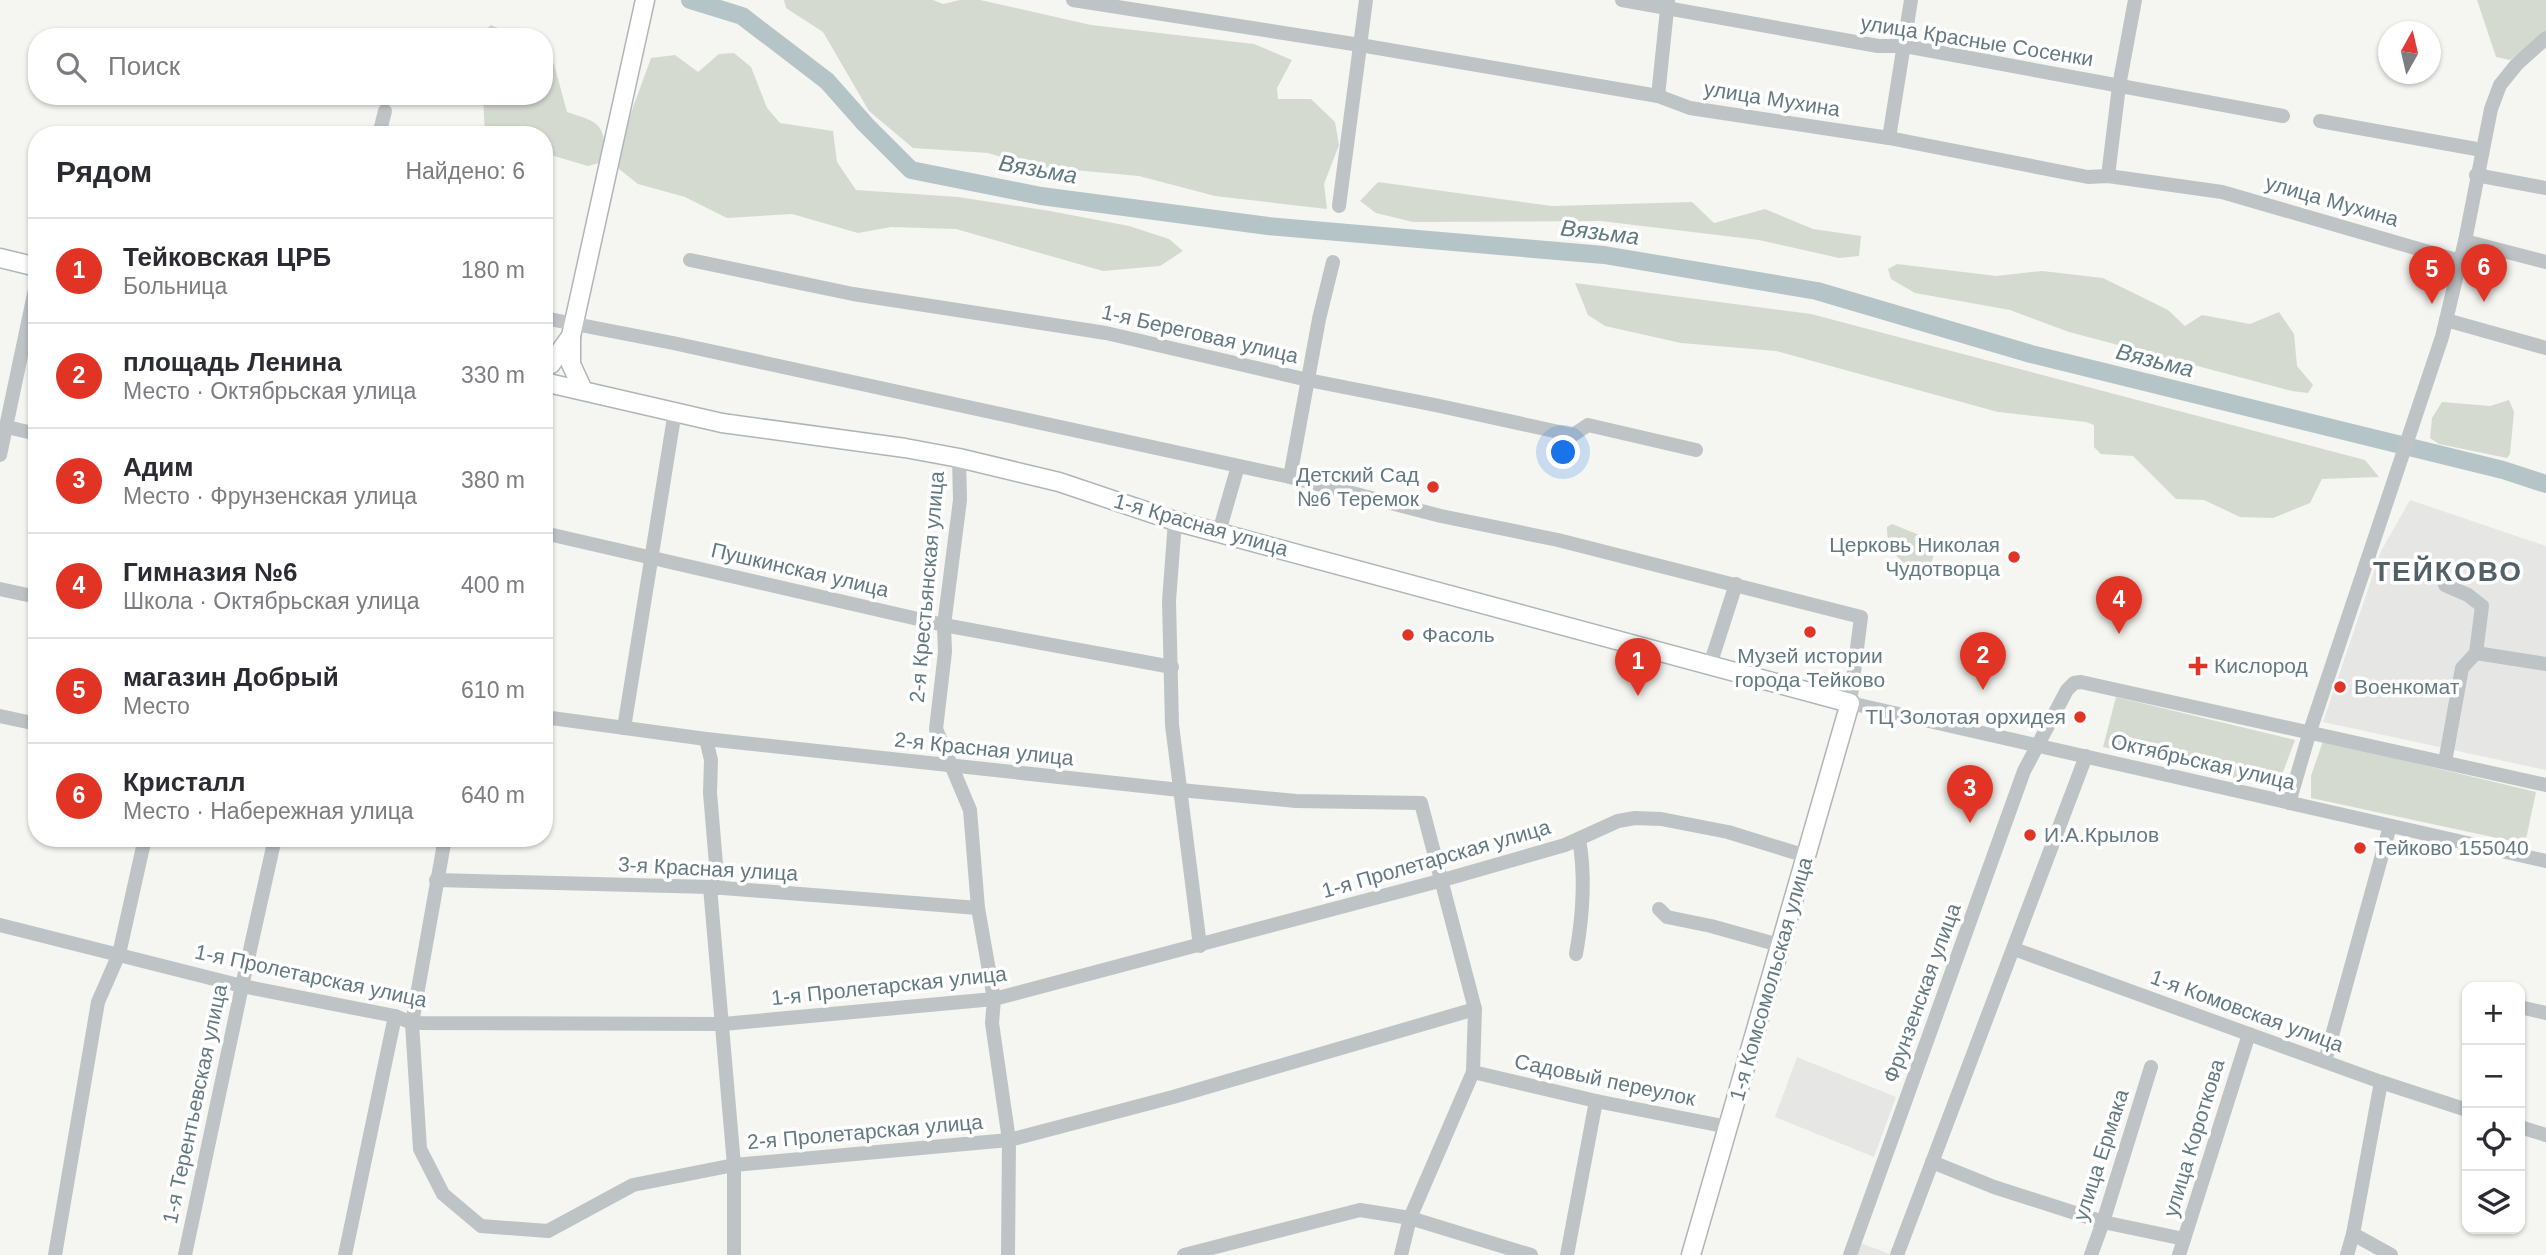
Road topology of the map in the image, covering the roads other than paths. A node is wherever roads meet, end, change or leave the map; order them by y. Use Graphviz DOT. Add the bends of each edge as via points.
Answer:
graph roads {
  1 [pos="1073,0"];
  2 [pos="1366,0"];
  3 [pos="1622,0"];
  4 [pos="1911,0"];
  5 [pos="2135,0"];
  6 [pos="1667,4"];
  7 [pos="644,5"];
  8 [pos="2546,38"];
  9 [pos="1360,45"];
  10 [pos="1905,46"];
  11 [pos="2119,86"];
  12 [pos="1658,96"];
  13 [pos="385,111"];
  14 [pos="2283,116"];
  15 [pos="2320,121"];
  16 [pos="381,126"];
  17 [pos="1889,138"];
  18 [pos="2482,150"];
  19 [pos="2476,175"];
  20 [pos="2108,176"];
  21 [pos="2546,188"];
  22 [pos="1339,206"];
  23 [pos="2465,241"];
  24 [pos="0,258"];
  25 [pos="690,260"];
  26 [pos="2460,261"];
  27 [pos="1332,262"];
  28 [pos="2546,262"];
  29 [pos="28,265"];
  30 [pos="2446,320"];
  31 [pos="553,322"];
  32 [pos="28,324"];
  33 [pos="572,330"];
  34 [pos="2546,348"];
  35 [pos="553,361"];
  36 [pos="1308,380"];
  37 [pos="553,382"];
  38 [pos="582,388"];
  39 [pos="675,411"];
  40 [pos="7,427"];
  41 [pos="28,432"];
  42 [pos="1696,450"];
  43 [pos="0,455"];
  44 [pos="959,458"];
  45 [pos="1238,466"];
  46 [pos="1290,477"];
  47 [pos="1175,521"];
  48 [pos="1219,532"];
  49 [pos="553,535"];
  50 [pos="652,558"];
  51 [pos="1736,584"];
  52 [pos="2445,585"];
  53 [pos="0,589"];
  54 [pos="28,595"];
  55 [pos="944,625"];
  56 [pos="2476,653"];
  57 [pos="2546,664"];
  58 [pos="1710,665"];
  59 [pos="1172,667"];
  60 [pos="1850,703"];
  61 [pos="0,716"];
  62 [pos="553,718"];
  63 [pos="28,722"];
  64 [pos="624,727"];
  65 [pos="2310,732"];
  66 [pos="706,739"];
  67 [pos="2038,747"];
  68 [pos="2086,756"];
  69 [pos="2445,762"];
  70 [pos="950,766"];
  71 [pos="2546,785"];
  72 [pos="1180,790"];
  73 [pos="2289,803"];
  74 [pos="2390,826"];
  75 [pos="1578,839"];
  76 [pos="143,847"];
  77 [pos="273,847"];
  78 [pos="443,847"];
  79 [pos="1806,856"];
  80 [pos="2546,861"];
  81 [pos="436,880"];
  82 [pos="1443,880"];
  83 [pos="714,888"];
  84 [pos="978,908"];
  85 [pos="1659,909"];
  86 [pos="0,925"];
  87 [pos="1779,945"];
  88 [pos="1200,946"];
  89 [pos="2014,949"];
  90 [pos="119,954"];
  91 [pos="1576,954"];
  92 [pos="242,986"];
  93 [pos="994,999"];
  94 [pos="2525,1008"];
  95 [pos="1475,1009"];
  96 [pos="2546,1013"];
  97 [pos="394,1016"];
  98 [pos="412,1023"];
  99 [pos="723,1024"];
  100 [pos="2249,1034"];
  101 [pos="2325,1061"];
  102 [pos="2151,1068"];
  103 [pos="1473,1072"];
  104 [pos="2381,1082"];
  105 [pos="1596,1101"];
  106 [pos="2462,1108"];
  107 [pos="1728,1127"];
  108 [pos="2525,1129"];
  109 [pos="2546,1135"];
  110 [pos="1009,1140"];
  111 [pos="1932,1163"];
  112 [pos="734,1165"];
  113 [pos="1410,1219"];
  114 [pos="2104,1222"];
  115 [pos="2353,1234"];
  116 [pos="2184,1239"];
  117 [pos="55,1255"];
  118 [pos="185,1255"];
  119 [pos="345,1255"];
  120 [pos="734,1255"];
  121 [pos="1008,1255"];
  122 [pos="1184,1255"];
  123 [pos="1401,1255"];
  124 [pos="1531,1255"];
  125 [pos="1567,1255"];
  126 [pos="1692,1255"];
  127 [pos="1850,1255"];
  128 [pos="1897,1255"];
  129 [pos="2091,1255"];
  130 [pos="2179,1255"];
  131 [pos="2347,1255"];
  132 [pos="2391,1255"];
  1 -- 9 [label="street, улица Мухина"];
  2 -- 9 [label="street"];
  3 -- 6 [label="street, улица Красные Сосенки"];
  4 -- 10 [label="street"];
  5 -- 11 [label="street"];
  6 -- 10 [label="street, улица Красные Сосенки" via="1878,46"];
  6 -- 12 [label="street"];
  7 -- 33 [label="main road"];
  8 -- 18 [label="street" via="2500,85"];
  9 -- 12 [label="street, улица Мухина"];
  9 -- 22 [label="street"];
  10 -- 11 [label="street, улица Красные Сосенки"];
  10 -- 17 [label="street"];
  11 -- 14 [label="street, улица Красные Сосенки"];
  11 -- 20 [label="street"];
  12 -- 17 [label="street, улица Мухина" via="1690,108"];
  13 -- 16 [label="street"];
  15 -- 18 [label="street"];
  17 -- 20 [label="street, улица Мухина" via="2088,177"];
  18 -- 19 [label="street"];
  19 -- 21 [label="street"];
  19 -- 23 [label="street"];
  20 -- 26 [label="street, улица Мухина" via="2222,192"];
  23 -- 26 [label="street"];
  23 -- 28 [label="street"];
  24 -- 29 [label="main road"];
  25 -- 36 [label="street, 1-я Береговая улица" via="853,294 1106,333"];
  26 -- 30 [label="street"];
  27 -- 36 [label="street"];
  30 -- 34 [label="street"];
  30 -- 65 [label="street"];
  31 -- 33 [label="street"];
  32 -- 40 [label="street"];
  33 -- 35 [label="main road"];
  33 -- 38 [label="main road" via="571,364"];
  33 -- 45 [label="street" via="686,345"];
  36 -- 42 [label="street, 1-я Береговая улица" via="1573,435 1588,425"];
  36 -- 46 [label="street"];
  37 -- 38 [label="main road, 1-я Красная улица"];
  38 -- 39 [label="main road, 1-я Красная улица"];
  39 -- 44 [label="main road, 1-я Красная улица" via="722,423"];
  39 -- 50 [label="street"];
  40 -- 41 [label="street"];
  40 -- 43 [label="street"];
  44 -- 47 [label="main road, 1-я Красная улица" via="1059,482"];
  44 -- 55 [label="street, 2-я Крестьянская улица" via="960,500"];
  45 -- 46 [label="street"];
  45 -- 48 [label="street"];
  46 -- 51 [label="street"];
  47 -- 48 [label="main road, 1-я Красная улица"];
  47 -- 59 [label="street" via="1169,601"];
  48 -- 58 [label="main road, 1-я Красная улица"];
  49 -- 50 [label="street, Пушкинская улица"];
  50 -- 55 [label="street, Пушкинская улица"];
  50 -- 64 [label="street"];
  51 -- 58 [label="street"];
  51 -- 60 [label="street" via="1861,617"];
  52 -- 56 [label="street" via="2482,606"];
  53 -- 54 [label="street"];
  55 -- 59 [label="street, Пушкинская улица"];
  55 -- 70 [label="street, 2-я Крестьянская улица" via="936,729"];
  56 -- 57 [label="street"];
  56 -- 69 [label="street" via="2462,668"];
  58 -- 60 [label="main road, 1-я Красная улица"];
  59 -- 72 [label="street" via="1172,725"];
  60 -- 67 [label="street, Октябрьская улица"];
  60 -- 79 [label="main road, 1-я Комсомольская улица"];
  61 -- 63 [label="street"];
  62 -- 64 [label="street, 2-я Красная улица"];
  64 -- 66 [label="street, 2-я Красная улица"];
  65 -- 67 [label="street, Фрунзенская улица" via="2081,682 2067,690"];
  65 -- 69 [label="street"];
  65 -- 73 [label="street"];
  66 -- 70 [label="street, 2-я Красная улица"];
  66 -- 83 [label="street" via="711,760"];
  67 -- 68 [label="street, Октябрьская улица"];
  67 -- 127 [label="street, Фрунзенская улица" via="2024,771"];
  68 -- 73 [label="street, Октябрьская улица"];
  68 -- 89 [label="street"];
  69 -- 71 [label="street"];
  70 -- 72 [label="street, 2-я Красная улица"];
  70 -- 84 [label="street, 2-я Крестьянская улица" via="970,810"];
  72 -- 82 [label="street, 2-я Красная улица" via="1296,801 1421,803"];
  72 -- 88 [label="street"];
  73 -- 74 [label="street, Октябрьская улица"];
  74 -- 80 [label="street, Октябрьская улица"];
  74 -- 101 [label="street"];
  75 -- 79 [label="street, 1-я Пролетарская улица" via="1618,821 1661,819 1728,832"];
  75 -- 82 [label="street, 1-я Пролетарская улица"];
  75 -- 91 [label="street" via="1583,909"];
  76 -- 90 [label="street"];
  77 -- 92 [label="street, 1-я Терентьевская улица"];
  78 -- 81 [label="street, 2-я Пролетарская улица"];
  79 -- 87 [label="main road, 1-я Комсомольская улица"];
  81 -- 83 [label="street, 3-я Красная улица"];
  81 -- 98 [label="street, 2-я Пролетарская улица"];
  82 -- 88 [label="street, 1-я Пролетарская улица"];
  82 -- 95 [label="street"];
  83 -- 84 [label="street, 3-я Красная улица"];
  83 -- 99 [label="street"];
  84 -- 93 [label="street, 2-я Крестьянская улица"];
  85 -- 87 [label="street" via="1667,917"];
  86 -- 90 [label="street, 1-я Пролетарская улица"];
  87 -- 107 [label="main road, 1-я Комсомольская улица"];
  88 -- 93 [label="street, 1-я Пролетарская улица"];
  89 -- 100 [label="street, 1-я Комовская улица"];
  89 -- 111 [label="street"];
  90 -- 92 [label="street, 1-я Пролетарская улица"];
  90 -- 117 [label="street" via="98,1002"];
  92 -- 97 [label="street, 1-я Пролетарская улица"];
  92 -- 118 [label="street, 1-я Терентьевская улица"];
  93 -- 99 [label="street, 1-я Пролетарская улица"];
  93 -- 110 [label="street, 2-я Крестьянская улица" via="992,1023"];
  94 -- 96 [label="street"];
  95 -- 103 [label="street"];
  95 -- 110 [label="street, 2-я Пролетарская улица"];
  97 -- 98 [label="street, 1-я Пролетарская улица"];
  97 -- 119 [label="street"];
  98 -- 99 [label="street, 1-я Пролетарская улица"];
  98 -- 112 [label="street, 2-я Пролетарская улица" via="420,1149 443,1194 481,1226 548,1231 633,1185"];
  99 -- 112 [label="street"];
  100 -- 101 [label="street, 1-я Комовская улица"];
  100 -- 116 [label="street, улица Короткова"];
  101 -- 104 [label="street, 1-я Комовская улица"];
  102 -- 114 [label="street, улица Ермака"];
  103 -- 105 [label="street, Садовый переулок"];
  103 -- 113 [label="street"];
  104 -- 106 [label="street, 1-я Комовская улица"];
  104 -- 115 [label="street"];
  105 -- 107 [label="street, Садовый переулок"];
  105 -- 125 [label="street"];
  107 -- 126 [label="main road, 1-я Комсомольская улица"];
  108 -- 109 [label="street"];
  110 -- 112 [label="street, 2-я Пролетарская улица"];
  110 -- 121 [label="street, 2-я Крестьянская улица"];
  111 -- 114 [label="street"];
  111 -- 128 [label="street"];
  112 -- 120 [label="street"];
  113 -- 122 [label="street" via="1360,1210"];
  113 -- 123 [label="street"];
  113 -- 124 [label="street"];
  114 -- 116 [label="street"];
  114 -- 129 [label="street, улица Ермака"];
  115 -- 131 [label="street"];
  115 -- 132 [label="street"];
  116 -- 130 [label="street, улица Короткова"];
}
